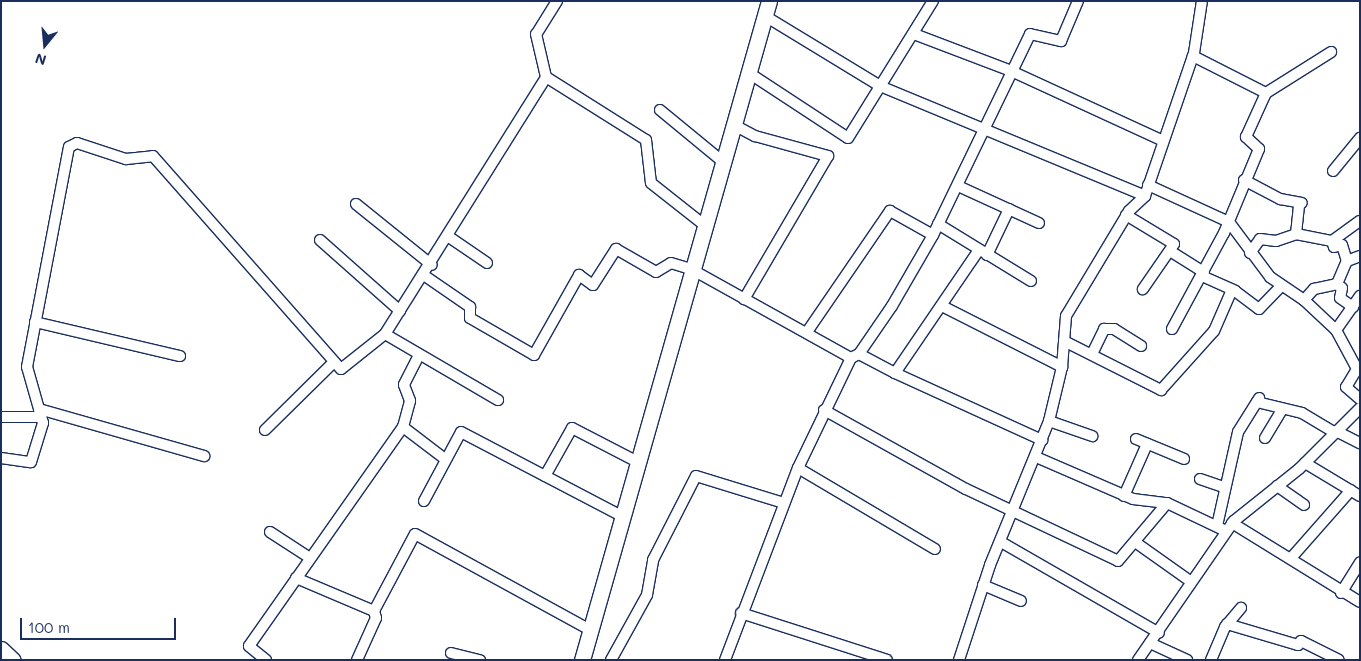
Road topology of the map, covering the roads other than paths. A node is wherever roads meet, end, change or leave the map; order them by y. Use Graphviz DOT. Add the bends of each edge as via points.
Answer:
graph roads {
  1 [pos="557,1"];
  2 [pos="933,1"];
  3 [pos="1078,1"];
  4 [pos="1202,1"];
  5 [pos="767,8"];
  6 [pos="914,34"];
  7 [pos="1331,52"];
  8 [pos="1192,56"];
  9 [pos="1009,70"];
  10 [pos="749,73"];
  11 [pos="546,77"];
  12 [pos="884,87"];
  13 [pos="1266,93"];
  14 [pos="660,110"];
  15 [pos="734,125"];
  16 [pos="984,127"];
  17 [pos="1360,138"];
  18 [pos="1161,140"];
  19 [pos="722,161"];
  20 [pos="1333,171"];
  21 [pos="1244,180"];
  22 [pos="1148,185"];
  23 [pos="958,186"];
  24 [pos="1145,196"];
  25 [pos="356,204"];
  26 [pos="1009,210"];
  27 [pos="1126,215"];
  28 [pos="1360,221"];
  29 [pos="1229,222"];
  30 [pos="1039,223"];
  31 [pos="703,224"];
  32 [pos="938,224"];
  33 [pos="1296,234"];
  34 [pos="932,235"];
  35 [pos="449,238"];
  36 [pos="320,240"];
  37 [pos="1332,241"];
  38 [pos="1170,251"];
  39 [pos="983,252"];
  40 [pos="1250,253"];
  41 [pos="1360,256"];
  42 [pos="1347,261"];
  43 [pos="487,263"];
  44 [pos="432,265"];
  45 [pos="691,269"];
  46 [pos="1203,274"];
  47 [pos="425,276"];
  48 [pos="1031,281"];
  49 [pos="1337,284"];
  50 [pos="1281,286"];
  51 [pos="1143,289"];
  52 [pos="1231,292"];
  53 [pos="1360,296"];
  54 [pos="744,299"];
  55 [pos="1304,300"];
  56 [pos="942,306"];
  57 [pos="1353,307"];
  58 [pos="400,311"];
  59 [pos="35,322"];
  60 [pos="1172,329"];
  61 [pos="1336,330"];
  62 [pos="807,332"];
  63 [pos="386,334"];
  64 [pos="1064,341"];
  65 [pos="1141,346"];
  66 [pos="1092,354"];
  67 [pos="180,356"];
  68 [pos="855,356"];
  69 [pos="418,357"];
  70 [pos="334,362"];
  71 [pos="1062,368"];
  72 [pos="895,373"];
  73 [pos="1360,399"];
  74 [pos="498,400"];
  75 [pos="1360,408"];
  76 [pos="824,410"];
  77 [pos="1282,410"];
  78 [pos="40,413"];
  79 [pos="1,417"];
  80 [pos="1049,421"];
  81 [pos="402,427"];
  82 [pos="265,430"];
  83 [pos="1336,432"];
  84 [pos="1092,436"];
  85 [pos="1265,438"];
  86 [pos="1136,439"];
  87 [pos="1042,440"];
  88 [pos="1360,443"];
  89 [pos="1147,444"];
  90 [pos="204,456"];
  91 [pos="1036,457"];
  92 [pos="1,458"];
  93 [pos="445,459"];
  94 [pos="1184,459"];
  95 [pos="638,462"];
  96 [pos="1305,463"];
  97 [pos="798,468"];
  98 [pos="545,476"];
  99 [pos="1200,479"];
  100 [pos="1277,486"];
  101 [pos="1223,487"];
  102 [pos="1355,493"];
  103 [pos="1124,496"];
  104 [pos="424,501"];
  105 [pos="784,503"];
  106 [pos="1167,503"];
  107 [pos="1304,505"];
  108 [pos="1014,509"];
  109 [pos="622,516"];
  110 [pos="1225,527"];
  111 [pos="270,532"];
  112 [pos="1001,542"];
  113 [pos="1135,542"];
  114 [pos="936,549"];
  115 [pos="1292,557"];
  116 [pos="310,558"];
  117 [pos="1360,563"];
  118 [pos="296,578"];
  119 [pos="1190,581"];
  120 [pos="983,585"];
  121 [pos="1341,593"];
  122 [pos="1020,601"];
  123 [pos="1360,602"];
  124 [pos="1241,608"];
  125 [pos="374,611"];
  126 [pos="741,613"];
  127 [pos="1227,624"];
  128 [pos="590,630"];
  129 [pos="1159,633"];
  130 [pos="1150,643"];
  131 [pos="1,649"];
  132 [pos="451,653"];
  133 [pos="13,660"];
  134 [pos="266,660"];
  135 [pos="357,660"];
  136 [pos="480,660"];
  137 [pos="582,660"];
  138 [pos="611,660"];
  139 [pos="725,660"];
  140 [pos="887,660"];
  141 [pos="959,660"];
  142 [pos="1138,660"];
  143 [pos="1187,660"];
  144 [pos="1211,660"];
  145 [pos="1339,660"];
  1 -- 11 [label="street" via="536,34"];
  2 -- 6 [label="street"];
  3 -- 9 [label="street" via="1061,41 1030,34"];
  4 -- 8 [label="street"];
  5 -- 10 [label="street"];
  5 -- 12 [label="street"];
  6 -- 9 [label="street"];
  6 -- 12 [label="street"];
  7 -- 13 [label="street"];
  8 -- 13 [label="street"];
  8 -- 18 [label="street"];
  9 -- 16 [label="street"];
  9 -- 18 [label="street"];
  10 -- 12 [label="street" via="848,138"];
  10 -- 15 [label="street"];
  11 -- 31 [label="street" via="646,140 651,183"];
  11 -- 35 [label="street"];
  12 -- 16 [label="street"];
  13 -- 21 [label="street" via="1246,137 1259,149"];
  14 -- 19 [label="street"];
  15 -- 19 [label="street"];
  15 -- 54 [label="street" via="755,136 828,156"];
  16 -- 23 [label="street"];
  16 -- 24 [label="street"];
  17 -- 20 [label="street"];
  18 -- 22 [label="street"];
  19 -- 31 [label="street"];
  21 -- 29 [label="street"];
  21 -- 33 [label="street" via="1280,199 1300,203"];
  22 -- 24 [label="street"];
  22 -- 29 [label="street"];
  23 -- 26 [label="street"];
  23 -- 32 [label="street"];
  24 -- 27 [label="street"];
  25 -- 44 [label="street"];
  26 -- 30 [label="street"];
  26 -- 39 [label="street"];
  27 -- 38 [label="street" via="1174,244"];
  27 -- 64 [label="street" via="1066,316"];
  28 -- 37 [label="street"];
  29 -- 40 [label="street"];
  29 -- 46 [label="street"];
  31 -- 45 [label="street"];
  32 -- 34 [label="street"];
  32 -- 39 [label="street"];
  33 -- 37 [label="street"];
  33 -- 40 [label="street" via="1276,241 1260,239"];
  34 -- 62 [label="street" via="890,211"];
  34 -- 68 [label="street"];
  35 -- 43 [label="street"];
  35 -- 44 [label="street"];
  36 -- 58 [label="street"];
  37 -- 42 [label="street" via="1334,246 1342,245"];
  38 -- 46 [label="street"];
  38 -- 51 [label="street"];
  39 -- 48 [label="street"];
  39 -- 56 [label="street"];
  40 -- 50 [label="street"];
  41 -- 42 [label="street"];
  42 -- 49 [label="street"];
  44 -- 47 [label="street"];
  45 -- 47 [label="street" via="671,263 656,272 616,249 593,284 579,275 534,355 470,318 470,307"];
  45 -- 54 [label="street"];
  45 -- 95 [label="street"];
  46 -- 52 [label="street"];
  46 -- 60 [label="street"];
  47 -- 58 [label="street"];
  49 -- 55 [label="street" via="1314,289"];
  49 -- 57 [label="street" via="1342,288 1340,298"];
  50 -- 52 [label="street" via="1259,309"];
  50 -- 55 [label="street"];
  52 -- 66 [label="street" via="1214,331 1161,390"];
  53 -- 57 [label="street"];
  54 -- 62 [label="street"];
  55 -- 61 [label="street"];
  56 -- 71 [label="street"];
  56 -- 72 [label="street"];
  57 -- 61 [label="street"];
  58 -- 63 [label="street"];
  59 -- 67 [label="street"];
  59 -- 70 [label="street" via="65,155 77,143 126,159 153,156"];
  59 -- 78 [label="street" via="27,367"];
  61 -- 73 [label="street" via="1357,369 1346,387"];
  62 -- 68 [label="street"];
  63 -- 69 [label="street"];
  63 -- 70 [label="street" via="341,369"];
  64 -- 66 [label="street"];
  64 -- 71 [label="street"];
  65 -- 66 [label="street" via="1114,329 1104,329"];
  68 -- 72 [label="street"];
  68 -- 76 [label="street"];
  69 -- 74 [label="street"];
  69 -- 81 [label="street" via="404,385 410,401"];
  70 -- 82 [label="street"];
  71 -- 80 [label="street"];
  72 -- 87 [label="street"];
  75 -- 83 [label="street"];
  76 -- 97 [label="street"];
  76 -- 108 [label="street" via="966,489"];
  77 -- 83 [label="street" via="1302,413"];
  77 -- 85 [label="street"];
  77 -- 101 [label="street" via="1258,400 1238,432"];
  78 -- 79 [label="street"];
  78 -- 90 [label="street"];
  78 -- 92 [label="street" via="31,462"];
  80 -- 84 [label="street"];
  80 -- 87 [label="street"];
  81 -- 93 [label="street"];
  81 -- 116 [label="street"];
  83 -- 88 [label="street"];
  83 -- 96 [label="street"];
  86 -- 89 [label="street"];
  87 -- 91 [label="street"];
  89 -- 94 [label="street"];
  89 -- 103 [label="street"];
  91 -- 103 [label="street"];
  91 -- 108 [label="street"];
  93 -- 98 [label="street" via="461,432"];
  93 -- 104 [label="street"];
  95 -- 98 [label="street" via="572,428"];
  95 -- 109 [label="street"];
  96 -- 100 [label="street"];
  96 -- 102 [label="street"];
  97 -- 105 [label="street"];
  97 -- 114 [label="street"];
  98 -- 109 [label="street"];
  99 -- 101 [label="street"];
  100 -- 107 [label="street"];
  100 -- 110 [label="street"];
  101 -- 110 [label="street"];
  102 -- 115 [label="street"];
  103 -- 106 [label="street"];
  105 -- 126 [label="street"];
  105 -- 138 [label="street" via="696,476 653,560 647,595"];
  106 -- 110 [label="street"];
  106 -- 113 [label="street"];
  108 -- 112 [label="street"];
  108 -- 113 [label="street" via="1118,561"];
  109 -- 128 [label="street"];
  110 -- 115 [label="street"];
  110 -- 119 [label="street"];
  111 -- 116 [label="street"];
  112 -- 120 [label="street"];
  112 -- 129 [label="street"];
  113 -- 119 [label="street"];
  115 -- 121 [label="street"];
  116 -- 118 [label="street"];
  117 -- 121 [label="street"];
  118 -- 125 [label="street"];
  118 -- 134 [label="street" via="249,646"];
  119 -- 129 [label="street"];
  120 -- 122 [label="street"];
  120 -- 141 [label="street"];
  121 -- 123 [label="street"];
  124 -- 127 [label="street"];
  125 -- 128 [label="street" via="415,534"];
  125 -- 135 [label="street" via="376,618"];
  126 -- 139 [label="street"];
  126 -- 140 [label="street"];
  127 -- 144 [label="street"];
  127 -- 145 [label="street" via="1298,646 1301,641"];
  128 -- 137 [label="street"];
  129 -- 130 [label="street"];
  130 -- 142 [label="street"];
  130 -- 143 [label="street"];
  131 -- 133 [label="street"];
  132 -- 136 [label="street"];
}
